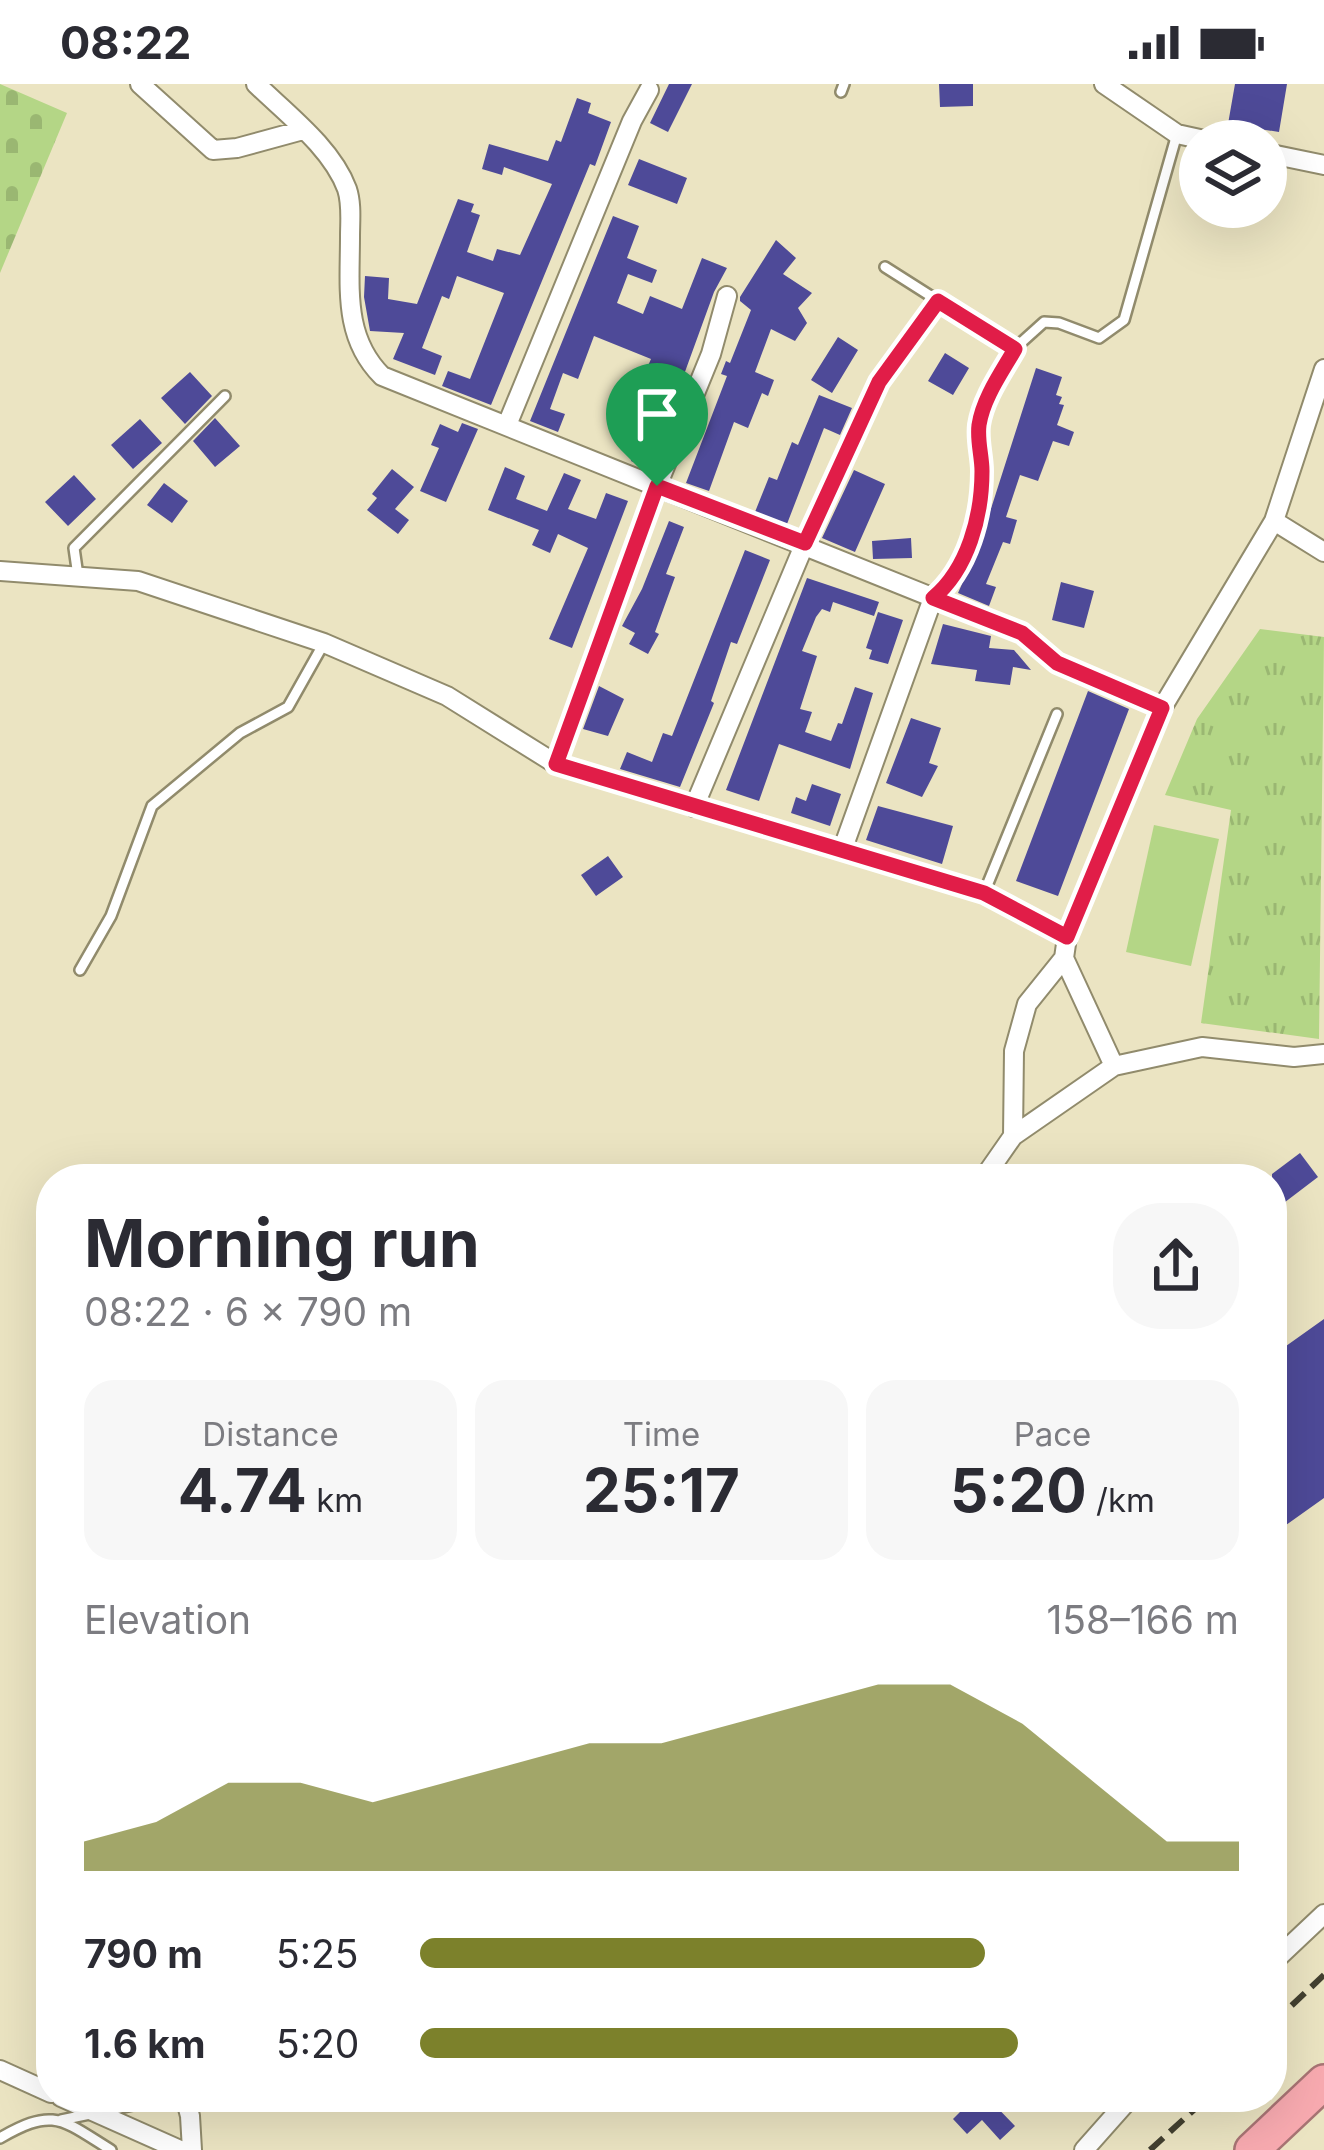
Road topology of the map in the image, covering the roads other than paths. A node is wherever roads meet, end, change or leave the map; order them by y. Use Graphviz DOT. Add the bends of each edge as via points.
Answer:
graph roads {
  1 [pos="140,84"];
  2 [pos="256,84"];
  3 [pos="1104,84"];
  4 [pos="650,86"];
  5 [pos="303,130"];
  6 [pos="1177,134"];
  7 [pos="1287,157"];
  8 [pos="1324,165"];
  9 [pos="886,267"];
  10 [pos="727,296"];
  11 [pos="938,301"];
  12 [pos="1015,349"];
  13 [pos="1324,369"];
  14 [pos="225,395"];
  15 [pos="507,425"];
  16 [pos="657,486"];
  17 [pos="1274,520"];
  18 [pos="805,543"];
  19 [pos="1324,552"];
  20 [pos="0,571"];
  21 [pos="78,576"];
  22 [pos="933,598"];
  23 [pos="324,643"];
  24 [pos="1162,708"];
  25 [pos="1058,714"];
  26 [pos="556,764"];
  27 [pos="694,806"];
  28 [pos="843,848"];
  29 [pos="984,893"];
  30 [pos="1067,937"];
  31 [pos="1064,958"];
  32 [pos="80,970"];
  33 [pos="1324,1054"];
  34 [pos="1120,1070"];
  35 [pos="1013,1136"];
  36 [pos="993,1164"];
  37 [pos="1324,1914"];
  38 [pos="1287,1949"];
  39 [pos="0,2070"];
  40 [pos="1324,2082"];
  41 [pos="36,2086"];
  42 [pos="93,2112"];
  43 [pos="106,2112"];
  44 [pos="189,2112"];
  45 [pos="1118,2112"];
  46 [pos="97,2114"];
  47 [pos="61,2120"];
  48 [pos="0,2138"];
  49 [pos="111,2150"];
  50 [pos="180,2150"];
  51 [pos="192,2150"];
  52 [pos="1084,2150"];
  53 [pos="1252,2150"];
  1 -- 5 [label="street" via="213,150"];
  2 -- 5 [label="street"];
  3 -- 6 [label="street"];
  4 -- 15 [label="street"];
  5 -- 15 [label="street" via="350,197 350,282 364,357 382,376"];
  6 -- 12 [label="lane" via="1124,320 1099,338 1044,322"];
  7 -- 8 [label="street"];
  9 -- 11 [label="lane"];
  10 -- 16 [label="street"];
  11 -- 12 [label="lane"];
  11 -- 18 [label="street" via="879,382"];
  12 -- 22 [label="lane" via="982,410 976,527 950,585"];
  13 -- 17 [label="street"];
  14 -- 21 [label="lane" via="74,548"];
  15 -- 16 [label="street"];
  16 -- 18 [label="street"];
  16 -- 26 [label="street"];
  17 -- 19 [label="street"];
  17 -- 24 [label="street"];
  18 -- 22 [label="street"];
  18 -- 27 [label="street"];
  20 -- 21 [label="street"];
  21 -- 23 [label="street" via="138,581"];
  22 -- 24 [label="street" via="1022,633 1057,663"];
  22 -- 28 [label="street"];
  23 -- 26 [label="street" via="447,696"];
  23 -- 32 [label="lane" via="288,707 240,733 152,806 111,916"];
  24 -- 30 [label="street"];
  25 -- 29 [label="lane"];
  26 -- 27 [label="street"];
  27 -- 28 [label="street"];
  28 -- 29 [label="street"];
  29 -- 30 [label="street"];
  30 -- 31 [label="street"];
  31 -- 34 [label="street"];
  31 -- 35 [label="street" via="1027,1004 1014,1051"];
  33 -- 34 [label="street" via="1202,1047"];
  34 -- 35 [label="street"];
  35 -- 36 [label="street"];
  37 -- 38 [label="street"];
  39 -- 41 [label="street"];
  40 -- 53 [label="highway"];
  42 -- 46 [label="street"];
  43 -- 46 [label="lane"];
  44 -- 51 [label="street"];
  45 -- 52 [label="street"];
  46 -- 47 [label="lane"];
  46 -- 50 [label="street"];
  47 -- 48 [label="lane" via="33,2119"];
  47 -- 49 [label="lane"];
}
